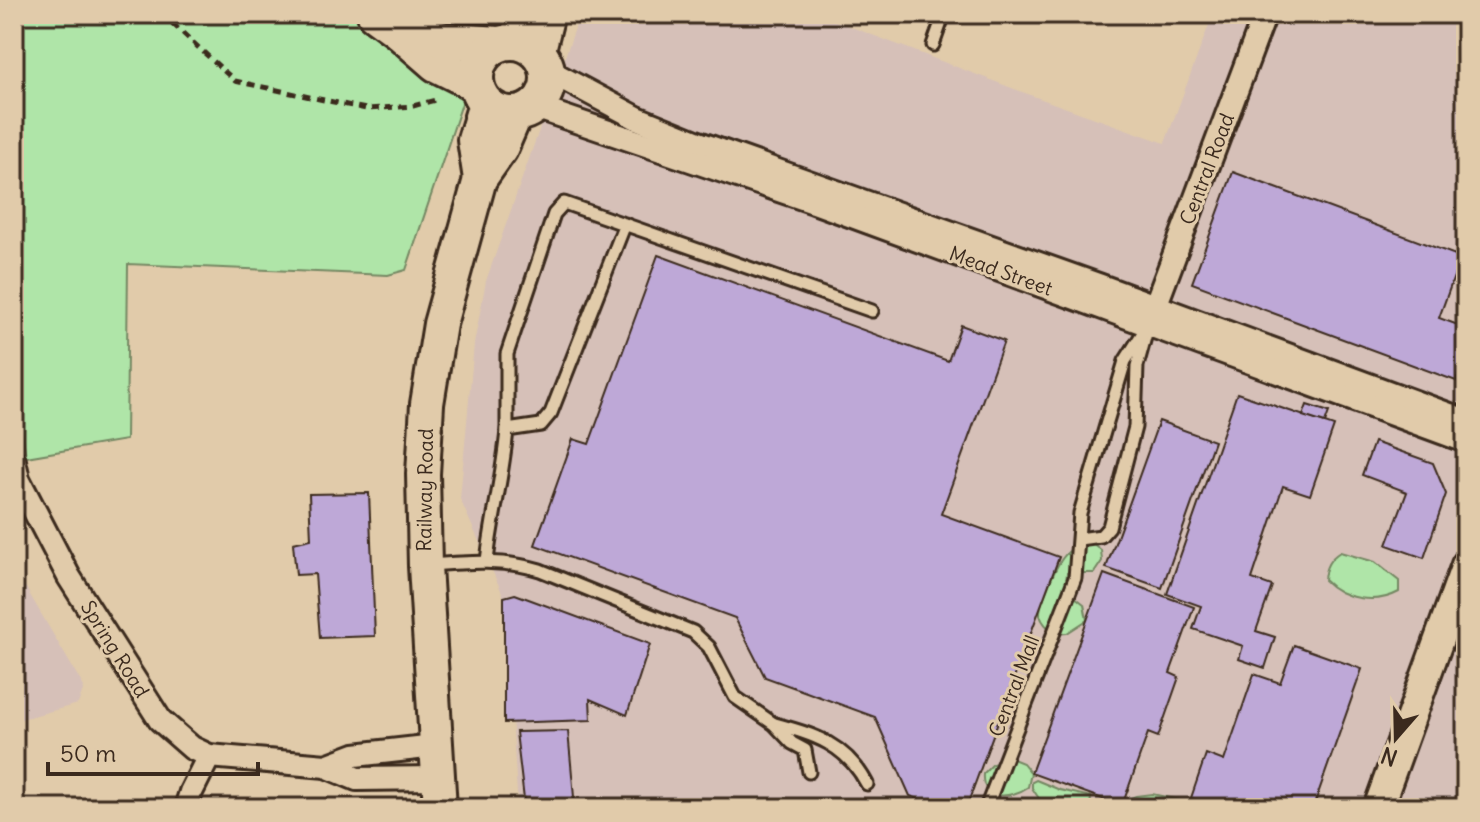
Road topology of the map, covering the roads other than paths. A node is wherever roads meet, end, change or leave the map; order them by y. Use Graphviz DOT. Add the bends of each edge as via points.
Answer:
graph roads {
  1 [pos="550,14"];
  2 [pos="944,14"];
  3 [pos="1265,14"];
  4 [pos="386,22"];
  5 [pos="524,45"];
  6 [pos="933,45"];
  7 [pos="493,101"];
  8 [pos="625,224"];
  9 [pos="872,311"];
  10 [pos="1152,315"];
  11 [pos="1466,421"];
  12 [pos="507,430"];
  13 [pos="1466,441"];
  14 [pos="14,461"];
  15 [pos="1079,539"];
  16 [pos="487,561"];
  17 [pos="1466,565"];
  18 [pos="425,566"];
  19 [pos="1075,578"];
  20 [pos="774,724"];
  21 [pos="209,756"];
  22 [pos="326,766"];
  23 [pos="809,772"];
  24 [pos="437,777"];
  25 [pos="867,784"];
  26 [pos="186,808"];
  27 [pos="986,808"];
  28 [pos="1378,808"];
  1 -- 5 [label="street"];
  2 -- 6 [label="lane"];
  3 -- 10 [label="street, Central Road"];
  4 -- 5 [label="main road" via="445,40"];
  4 -- 7 [label="main road" via="436,64"];
  5 -- 7 [label="main road" via="485,54 477,68"];
  5 -- 7 [label="main road" via="548,85 544,97"];
  5 -- 10 [label="street, Mead Street" via="637,118"];
  7 -- 10 [label="street, Mead Street"];
  7 -- 18 [label="main road, Railway Road" via="501,149 480,179 450,281 431,374 423,463"];
  8 -- 9 [label="lane"];
  8 -- 12 [label="lane" via="551,413 541,425"];
  8 -- 12 [label="lane" via="564,203 558,207 507,354"];
  10 -- 11 [label="street, Mead Street"];
  10 -- 13 [label="street, Mead Street"];
  10 -- 15 [label="lane, Central Road" via="1125,361 1080,513"];
  10 -- 15 [label="lane, Central Road" via="1137,366 1135,427 1109,527 1101,536"];
  12 -- 16 [label="lane"];
  14 -- 21 [label="street, Spring Road" via="18,479 69,577 160,720"];
  15 -- 19 [label="lane, Central Road"];
  16 -- 18 [label="lane"];
  16 -- 20 [label="lane" via="540,570 693,632 709,647 735,697"];
  17 -- 28 [label="street"];
  18 -- 24 [label="main road, Railway Road"];
  19 -- 27 [label="lane, Central Mall"];
  20 -- 23 [label="lane" via="805,750"];
  20 -- 25 [label="lane" via="822,737 858,767"];
  21 -- 22 [label="street, Spring Road"];
  21 -- 26 [label="street"];
  22 -- 24 [label="street, Spring Road" via="357,779"];
  22 -- 24 [label="street, Spring Road" via="355,755"];
}
